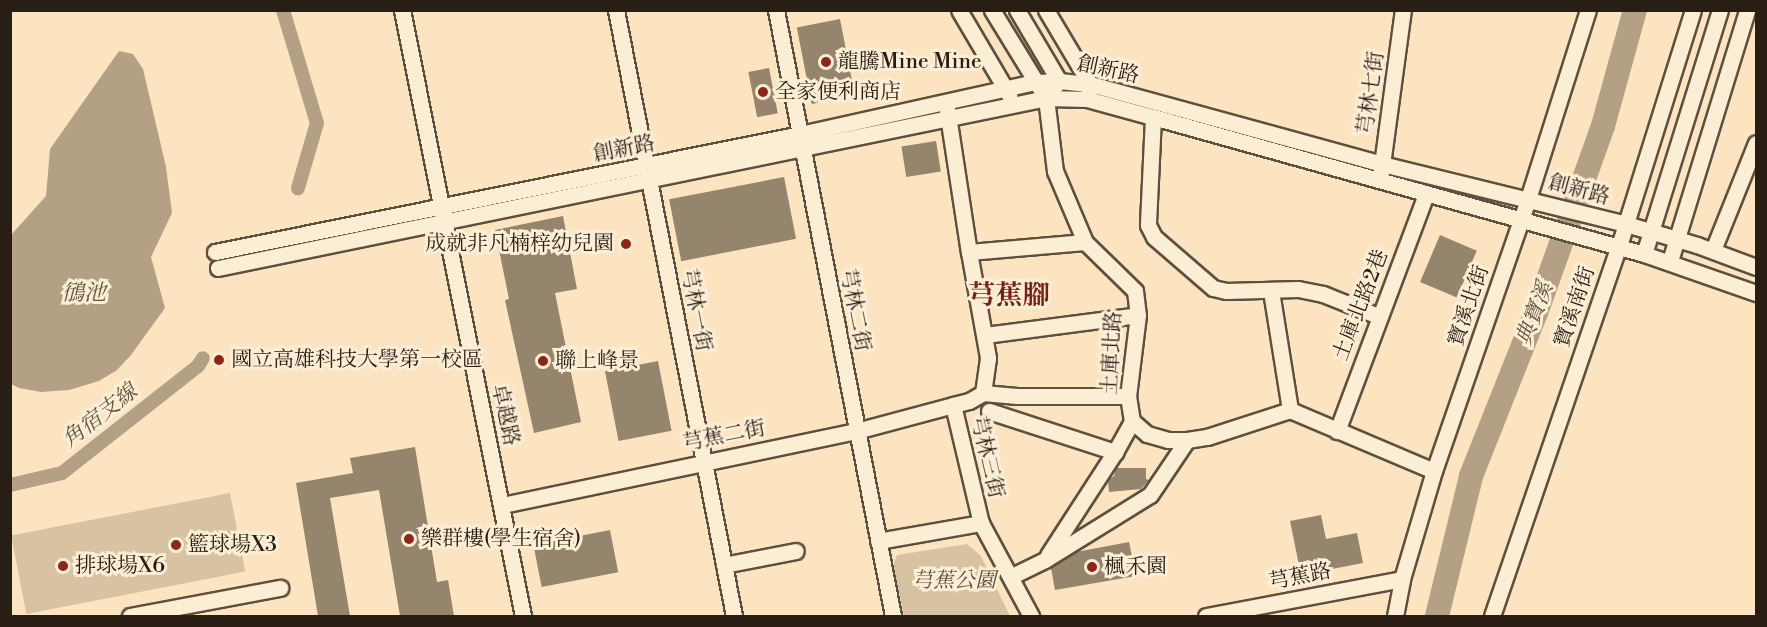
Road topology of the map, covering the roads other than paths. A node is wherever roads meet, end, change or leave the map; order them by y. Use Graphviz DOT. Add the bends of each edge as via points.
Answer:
graph roads {
  1 [pos="402,10"];
  2 [pos="616,10"];
  3 [pos="776,10"];
  4 [pos="958,10"];
  5 [pos="992,10"];
  6 [pos="1017,10"];
  7 [pos="1046,10"];
  8 [pos="1403,10"];
  9 [pos="1588,10"];
  10 [pos="1693,10"];
  11 [pos="1720,10"];
  12 [pos="1747,10"];
  13 [pos="1059,81"];
  14 [pos="1034,82"];
  15 [pos="1005,88"];
  16 [pos="1088,92"];
  17 [pos="1046,98"];
  18 [pos="1013,103"];
  19 [pos="946,104"];
  20 [pos="1153,117"];
  21 [pos="949,119"];
  22 [pos="802,142"];
  23 [pos="1756,143"];
  24 [pos="1382,164"];
  25 [pos="648,173"];
  26 [pos="1751,173"];
  27 [pos="1378,181"];
  28 [pos="1426,194"];
  29 [pos="1534,200"];
  30 [pos="442,215"];
  31 [pos="1527,221"];
  32 [pos="1620,222"];
  33 [pos="1651,231"];
  34 [pos="1676,238"];
  35 [pos="1085,242"];
  36 [pos="1614,245"];
  37 [pos="1713,250"];
  38 [pos="215,252"];
  39 [pos="969,252"];
  40 [pos="1644,254"];
  41 [pos="1670,261"];
  42 [pos="1756,267"];
  43 [pos="218,268"];
  44 [pos="1271,291"];
  45 [pos="1756,293"];
  46 [pos="1138,315"];
  47 [pos="1378,316"];
  48 [pos="985,335"];
  49 [pos="983,393"];
  50 [pos="1128,396"];
  51 [pos="953,405"];
  52 [pos="1290,410"];
  53 [pos="989,411"];
  54 [pos="1132,421"];
  55 [pos="856,431"];
  56 [pos="1337,431"];
  57 [pos="1187,440"];
  58 [pos="1116,453"];
  59 [pos="704,461"];
  60 [pos="1434,471"];
  61 [pos="501,505"];
  62 [pos="981,523"];
  63 [pos="878,541"];
  64 [pos="796,551"];
  65 [pos="1045,560"];
  66 [pos="724,565"];
  67 [pos="1012,576"];
  68 [pos="1402,579"];
  69 [pos="280,588"];
  70 [pos="130,616"];
  71 [pos="523,616"];
  72 [pos="734,616"];
  73 [pos="893,616"];
  74 [pos="1031,616"];
  75 [pos="1206,616"];
  76 [pos="1395,616"];
  77 [pos="1492,616"];
  1 -- 30 [label="street, 卓越路"];
  2 -- 25 [label="street, 芎林一街"];
  3 -- 22 [label="street, 芎林二街"];
  4 -- 15 [label="street"];
  5 -- 14 [label="street"];
  6 -- 13 [label="street"];
  7 -- 16 [label="street"];
  8 -- 24 [label="street, 芎林七街"];
  9 -- 29 [label="street, 寶溪北街"];
  10 -- 32 [label="street, 寶溪南街"];
  11 -- 33 [label="street"];
  12 -- 34 [label="street"];
  13 -- 14 [label="street, 創新路"];
  13 -- 16 [label="street, 創新路"];
  13 -- 17 [label="street"];
  14 -- 15 [label="street, 創新路"];
  14 -- 17 [label="street"];
  15 -- 18 [label="street"];
  15 -- 19 [label="street, 創新路"];
  16 -- 17 [label="street, 創新路"];
  16 -- 20 [label="street, 創新路"];
  16 -- 24 [label="street, 創新路"];
  17 -- 18 [label="street, 創新路"];
  17 -- 35 [label="street, 土庫北路" via="1054,171"];
  18 -- 21 [label="street, 創新路"];
  19 -- 21 [label="street, 芎林三街"];
  19 -- 22 [label="street, 創新路"];
  20 -- 27 [label="street, 創新路"];
  20 -- 44 [label="street" via="1148,225 1154,237 1213,288"];
  21 -- 22 [label="street, 創新路"];
  21 -- 39 [label="street, 芎林三街"];
  22 -- 25 [label="street, 創新路"];
  22 -- 55 [label="street, 芎林二街"];
  23 -- 26 [label="street"];
  24 -- 27 [label="street, 芎林七街"];
  24 -- 29 [label="street, 創新路"];
  25 -- 30 [label="street, 創新路"];
  25 -- 59 [label="street, 芎林一街"];
  26 -- 37 [label="street"];
  27 -- 28 [label="street, 創新路"];
  28 -- 31 [label="street, 創新路"];
  28 -- 47 [label="street, 土庫北路2巷"];
  29 -- 31 [label="street, 寶溪北街"];
  29 -- 32 [label="street, 創新路"];
  30 -- 38 [label="street"];
  30 -- 43 [label="street"];
  30 -- 61 [label="street, 卓越路"];
  31 -- 36 [label="street, 創新路"];
  31 -- 60 [label="street, 寶溪北街"];
  32 -- 33 [label="street, 創新路"];
  32 -- 36 [label="street, 寶溪南街"];
  33 -- 34 [label="street, 創新路"];
  33 -- 40 [label="street"];
  34 -- 37 [label="street, 創新路"];
  34 -- 41 [label="street"];
  35 -- 39 [label="street"];
  35 -- 46 [label="street, 土庫北路" via="1135,291"];
  36 -- 40 [label="street, 創新路"];
  36 -- 77 [label="street, 寶溪南街"];
  37 -- 42 [label="street, 創新路"];
  39 -- 48 [label="street, 芎林三街"];
  40 -- 41 [label="street, 創新路"];
  41 -- 45 [label="street, 創新路"];
  44 -- 47 [label="street" via="1298,289 1323,294"];
  44 -- 52 [label="street"];
  46 -- 48 [label="street"];
  46 -- 50 [label="street, 土庫北路"];
  47 -- 56 [label="street, 土庫北路2巷"];
  48 -- 49 [label="street, 芎林三街" via="988,358"];
  49 -- 50 [label="street"];
  49 -- 51 [label="street, 芎林三街"];
  50 -- 54 [label="street, 土庫北路"];
  51 -- 55 [label="street, 芎蕉二街"];
  51 -- 62 [label="street, 芎林三街"];
  52 -- 56 [label="street"];
  52 -- 57 [label="street, 土庫北路"];
  53 -- 58 [label="street"];
  54 -- 57 [label="street, 土庫北路" via="1148,434"];
  54 -- 58 [label="street"];
  55 -- 59 [label="street, 芎蕉二街"];
  55 -- 63 [label="street, 芎林二街"];
  56 -- 60 [label="street"];
  57 -- 65 [label="street" via="1150,495"];
  58 -- 65 [label="street"];
  59 -- 61 [label="street, 芎蕉二街"];
  59 -- 66 [label="street, 芎林一街"];
  60 -- 68 [label="street, 寶溪北街"];
  61 -- 71 [label="street, 卓越路"];
  62 -- 63 [label="street"];
  62 -- 67 [label="street, 芎林三街"];
  63 -- 73 [label="street, 芎林二街"];
  64 -- 66 [label="street"];
  65 -- 67 [label="street"];
  66 -- 72 [label="street, 芎林一街"];
  67 -- 74 [label="street, 芎林三街"];
  68 -- 75 [label="street, 芎蕉路"];
  68 -- 76 [label="street, 寶溪北街"];
  69 -- 70 [label="street"];
}
